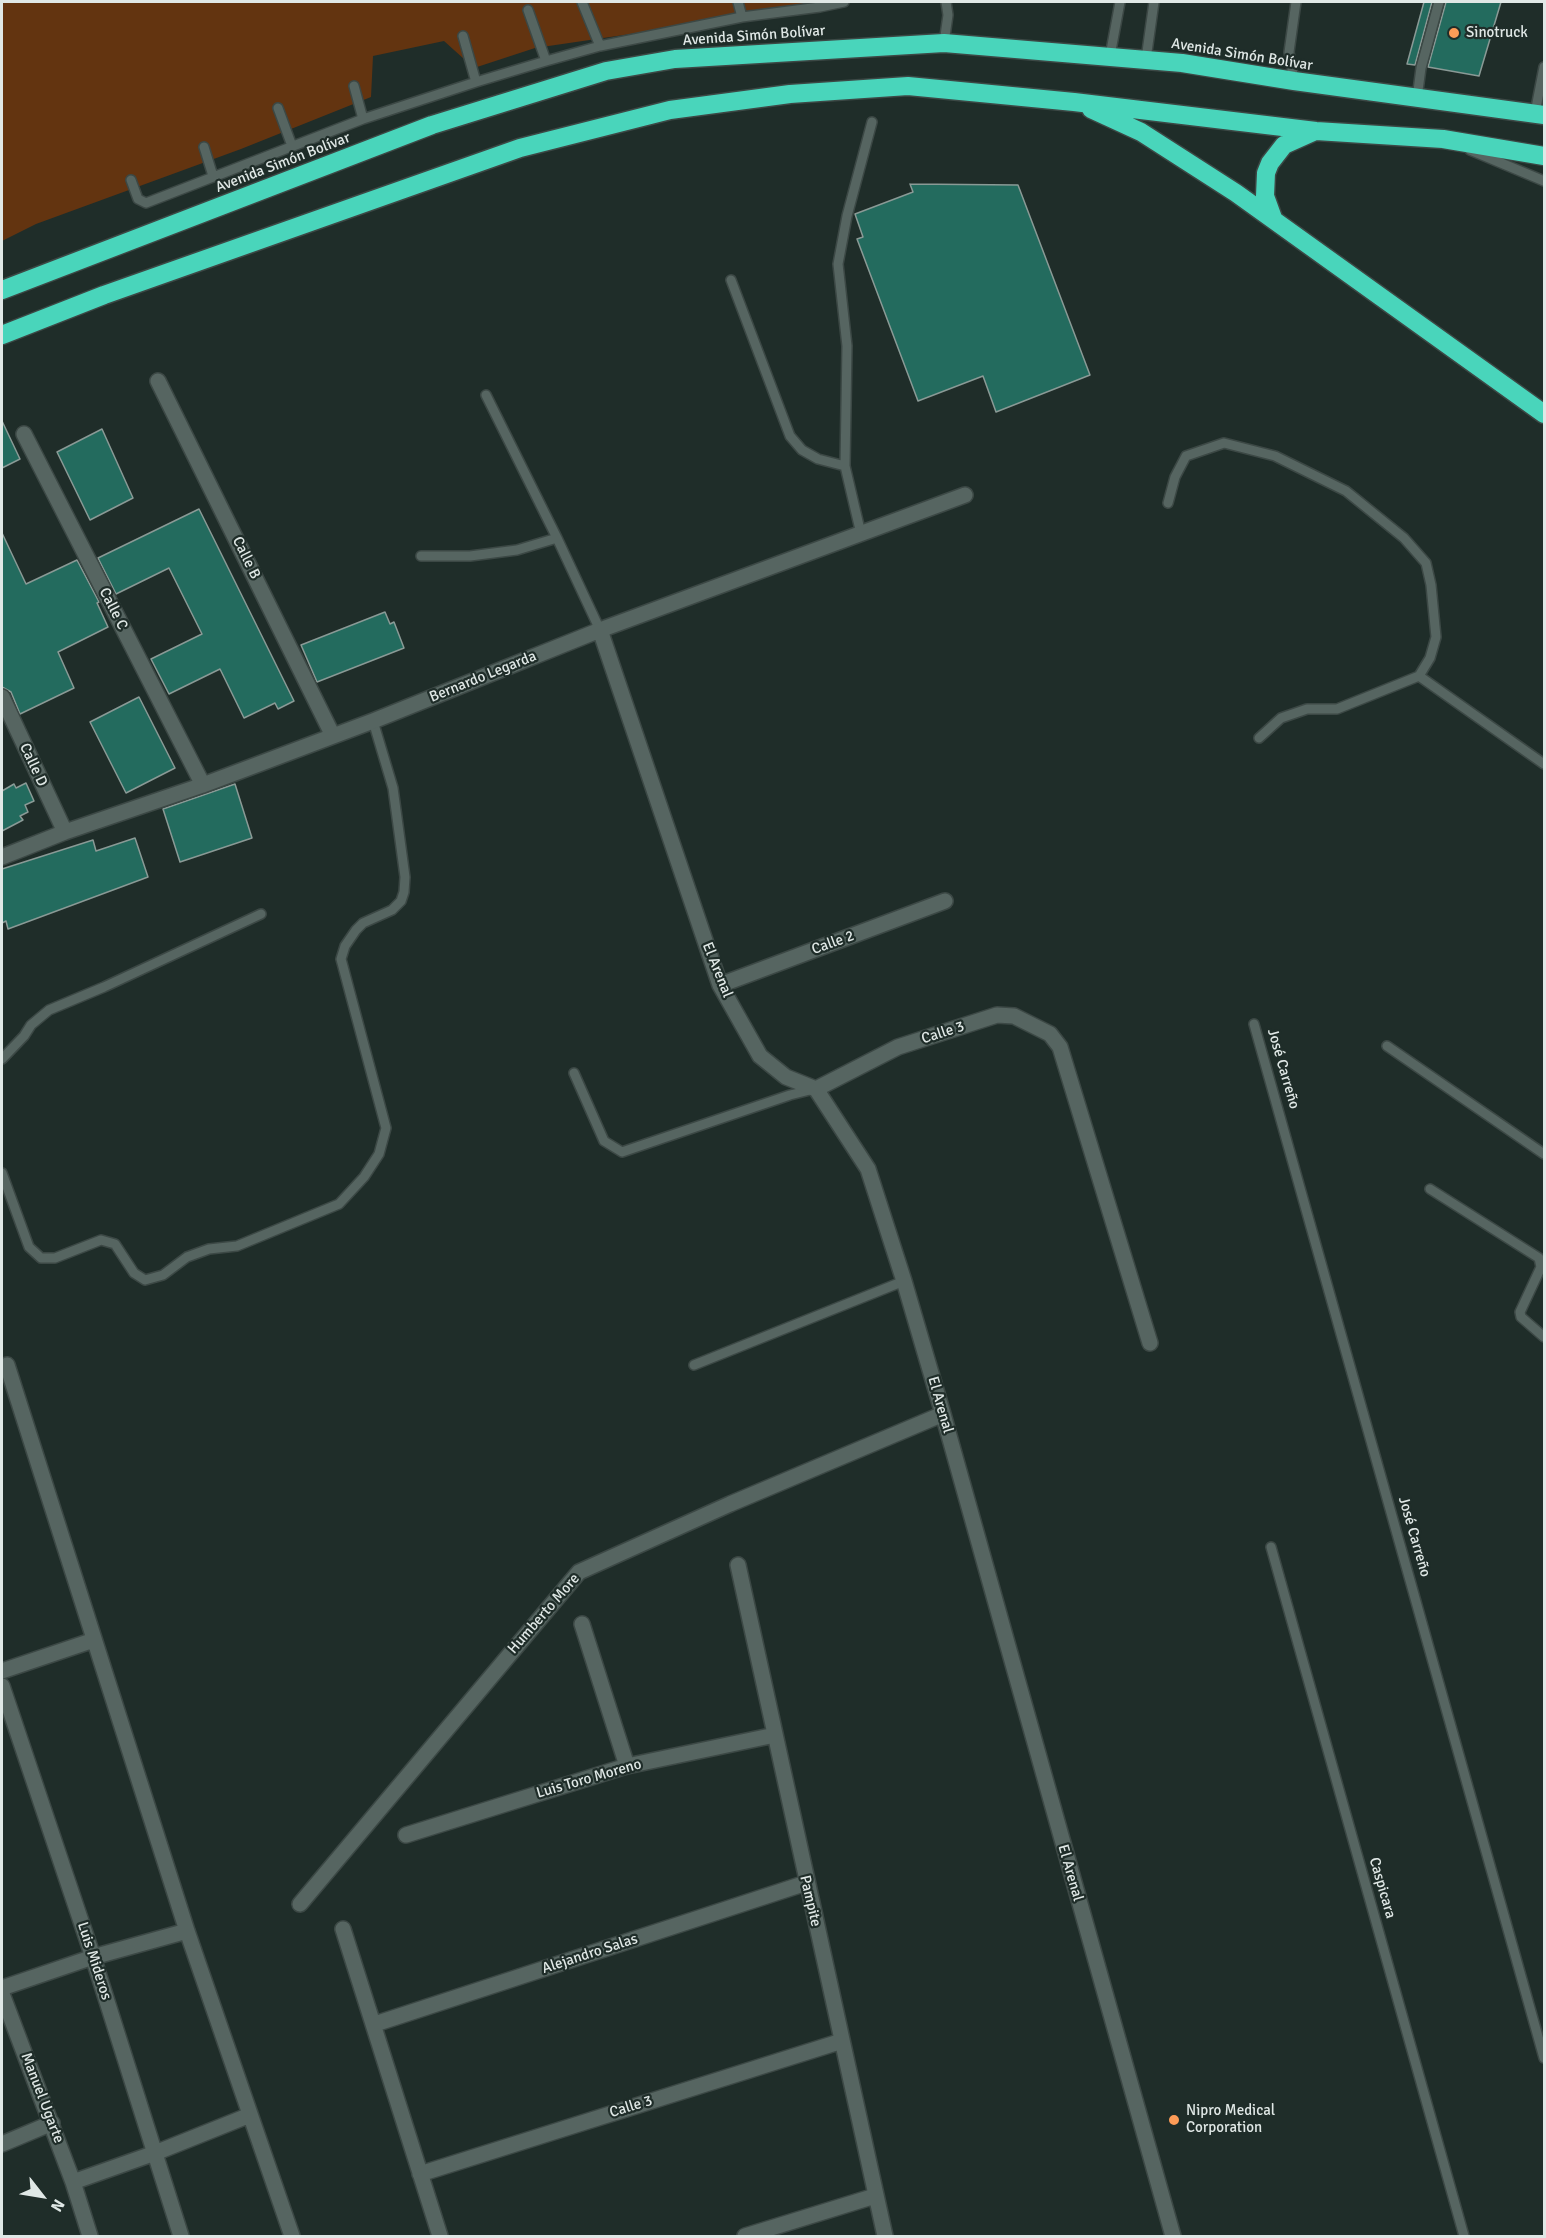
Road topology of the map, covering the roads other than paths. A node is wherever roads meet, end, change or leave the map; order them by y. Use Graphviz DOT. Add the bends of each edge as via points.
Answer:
graph roads {
  1 [pos="582,2"];
  2 [pos="738,2"];
  3 [pos="844,2"];
  4 [pos="946,2"];
  5 [pos="1120,2"];
  6 [pos="1154,2"];
  7 [pos="1296,2"];
  8 [pos="1439,2"];
  9 [pos="790,6"];
  10 [pos="528,10"];
  11 [pos="742,17"];
  12 [pos="463,36"];
  13 [pos="944,43"];
  14 [pos="600,46"];
  15 [pos="1110,56"];
  16 [pos="1146,59"];
  17 [pos="546,61"];
  18 [pos="1545,67"];
  19 [pos="1294,81"];
  20 [pos="476,82"];
  21 [pos="354,86"];
  22 [pos="1417,98"];
  23 [pos="1074,102"];
  24 [pos="278,108"];
  25 [pos="1540,114"];
  26 [pos="363,119"];
  27 [pos="872,122"];
  28 [pos="1316,131"];
  29 [pos="1443,139"];
  30 [pos="292,146"];
  31 [pos="204,147"];
  32 [pos="1545,156"];
  33 [pos="213,176"];
  34 [pos="130,180"];
  35 [pos="1545,181"];
  36 [pos="1273,218"];
  37 [pos="731,280"];
  38 [pos="2,290"];
  39 [pos="2,335"];
  40 [pos="158,381"];
  41 [pos="486,395"];
  42 [pos="1545,414"];
  43 [pos="24,434"];
  44 [pos="845,466"];
  45 [pos="965,495"];
  46 [pos="1168,502"];
  47 [pos="861,534"];
  48 [pos="557,538"];
  49 [pos="421,556"];
  50 [pos="600,630"];
  51 [pos="1419,676"];
  52 [pos="2,697"];
  53 [pos="373,721"];
  54 [pos="333,736"];
  55 [pos="1259,738"];
  56 [pos="1545,764"];
  57 [pos="203,785"];
  58 [pos="65,832"];
  59 [pos="2,857"];
  60 [pos="945,902"];
  61 [pos="261,914"];
  62 [pos="720,985"];
  63 [pos="1254,1024"];
  64 [pos="1387,1046"];
  65 [pos="2,1059"];
  66 [pos="574,1074"];
  67 [pos="816,1089"];
  68 [pos="1545,1154"];
  69 [pos="2,1173"];
  70 [pos="1430,1188"];
  71 [pos="904,1281"];
  72 [pos="1545,1337"];
  73 [pos="1150,1343"];
  74 [pos="694,1365"];
  75 [pos="4,1367"];
  76 [pos="943,1414"];
  77 [pos="1271,1547"];
  78 [pos="738,1565"];
  79 [pos="582,1624"];
  80 [pos="94,1640"];
  81 [pos="2,1671"];
  82 [pos="2,1686"];
  83 [pos="775,1735"];
  84 [pos="627,1766"];
  85 [pos="406,1835"];
  86 [pos="806,1883"];
  87 [pos="300,1904"];
  88 [pos="344,1929"];
  89 [pos="187,1931"];
  90 [pos="93,1958"];
  91 [pos="2,1988"];
  92 [pos="2,1994"];
  93 [pos="375,2024"];
  94 [pos="842,2041"];
  95 [pos="1545,2058"];
  96 [pos="250,2115"];
  97 [pos="52,2123"];
  98 [pos="2,2144"];
  99 [pos="155,2153"];
  100 [pos="420,2174"];
  101 [pos="73,2182"];
  102 [pos="875,2196"];
  103 [pos="90,2236"];
  104 [pos="181,2236"];
  105 [pos="292,2236"];
  106 [pos="440,2236"];
  107 [pos="745,2236"];
  108 [pos="885,2236"];
  109 [pos="1173,2236"];
  110 [pos="1464,2236"];
  1 -- 14 [label="lane"];
  2 -- 11 [label="lane"];
  3 -- 9 [label="lane" via="820,7"];
  4 -- 13 [label="lane"];
  5 -- 15 [label="lane"];
  6 -- 16 [label="lane"];
  7 -- 19 [label="lane" via="1289,52"];
  8 -- 22 [label="lane"];
  9 -- 11 [label="lane"];
  10 -- 17 [label="lane"];
  11 -- 14 [label="lane"];
  12 -- 20 [label="lane"];
  13 -- 15 [label="highway, Avenida Simón Bolívar"];
  13 -- 38 [label="highway, Avenida Simón Bolívar" via="675,59 606,71 432,125"];
  14 -- 17 [label="lane"];
  15 -- 16 [label="highway, Avenida Simón Bolívar"];
  16 -- 19 [label="highway, Avenida Simón Bolívar"];
  17 -- 20 [label="lane"];
  18 -- 25 [label="lane"];
  19 -- 22 [label="highway, Avenida Simón Bolívar"];
  20 -- 26 [label="lane"];
  21 -- 26 [label="lane"];
  22 -- 25 [label="highway, Avenida Simón Bolívar"];
  23 -- 28 [label="highway"];
  23 -- 36 [label="highway" via="1141,132"];
  23 -- 39 [label="highway" via="908,86 790,94 670,110 520,148"];
  24 -- 30 [label="lane"];
  26 -- 30 [label="lane"];
  27 -- 44 [label="lane" via="838,264 847,346"];
  28 -- 29 [label="highway"];
  28 -- 36 [label="highway" via="1284,145 1270,163 1265,196"];
  29 -- 32 [label="highway"];
  29 -- 35 [label="lane"];
  30 -- 33 [label="lane"];
  31 -- 33 [label="lane"];
  33 -- 34 [label="lane" via="146,203 138,199"];
  36 -- 42 [label="highway"];
  37 -- 44 [label="lane" via="790,436 802,450 818,459"];
  40 -- 54 [label="street, Calle B"];
  41 -- 48 [label="lane"];
  43 -- 57 [label="street, Calle C"];
  44 -- 47 [label="lane"];
  45 -- 47 [label="street, Bernardo Legarda"];
  46 -- 51 [label="lane" via="1186,456 1224,443 1275,456 1346,491 1404,538 1426,563 1436,637"];
  47 -- 50 [label="street, Bernardo Legarda"];
  48 -- 49 [label="lane" via="517,550 470,556"];
  48 -- 50 [label="lane"];
  50 -- 53 [label="street, Bernardo Legarda"];
  50 -- 62 [label="street, El Arenal"];
  51 -- 55 [label="lane" via="1337,709 1307,709 1281,718"];
  51 -- 56 [label="lane"];
  52 -- 58 [label="street, Calle D"];
  53 -- 54 [label="street, Bernardo Legarda"];
  53 -- 69 [label="lane" via="393,788 405,877 401,901 392,910 363,923 345,946 341,959 386,1128 379,1154 364,1177 339,1204 237,1246 209,1249 187,1257 163,1275 145,1280 134,1273 114,1244 101,1240 55,1258 41,1258 29,1247"];
  54 -- 57 [label="street, Bernardo Legarda"];
  57 -- 58 [label="street, Bernardo Legarda"];
  58 -- 59 [label="street, Bernardo Legarda"];
  60 -- 62 [label="street, Calle 2"];
  61 -- 65 [label="lane" via="49,1010"];
  62 -- 67 [label="street, El Arenal" via="760,1056 786,1077"];
  63 -- 95 [label="lane, José Carreño"];
  64 -- 68 [label="lane"];
  66 -- 67 [label="lane, Calle 3" via="604,1141 622,1152"];
  67 -- 71 [label="street, El Arenal" via="868,1169"];
  67 -- 73 [label="street, Calle 3" via="898,1047 997,1015 1014,1016 1050,1034 1060,1047"];
  70 -- 72 [label="lane" via="1539,1258 1541,1267 1520,1312"];
  71 -- 74 [label="lane"];
  71 -- 76 [label="street, El Arenal"];
  75 -- 80 [label="street"];
  76 -- 87 [label="street, Humberto More" via="579,1572"];
  76 -- 109 [label="street, El Arenal"];
  77 -- 110 [label="lane, Caspicara"];
  78 -- 83 [label="street, Pampite"];
  79 -- 84 [label="street"];
  80 -- 81 [label="street"];
  80 -- 89 [label="street"];
  82 -- 90 [label="street, Luis Mideros"];
  83 -- 84 [label="street, Luis Toro Moreno"];
  83 -- 86 [label="street, Pampite"];
  84 -- 85 [label="street, Luis Toro Moreno"];
  86 -- 93 [label="street, Alejandro Salas"];
  86 -- 94 [label="street, Pampite"];
  88 -- 93 [label="street"];
  89 -- 90 [label="street"];
  89 -- 96 [label="street"];
  90 -- 91 [label="street"];
  90 -- 99 [label="street, Luis Mideros"];
  92 -- 97 [label="street, Manuel Ugarte"];
  93 -- 100 [label="street"];
  94 -- 100 [label="street, Calle 3"];
  94 -- 102 [label="street, Pampite"];
  96 -- 99 [label="street"];
  96 -- 105 [label="street"];
  97 -- 98 [label="street"];
  97 -- 101 [label="street, Manuel Ugarte"];
  99 -- 101 [label="street"];
  99 -- 104 [label="street, Luis Mideros"];
  100 -- 106 [label="street"];
  101 -- 103 [label="street, Manuel Ugarte"];
  102 -- 107 [label="street"];
  102 -- 108 [label="street, Pampite"];
}
